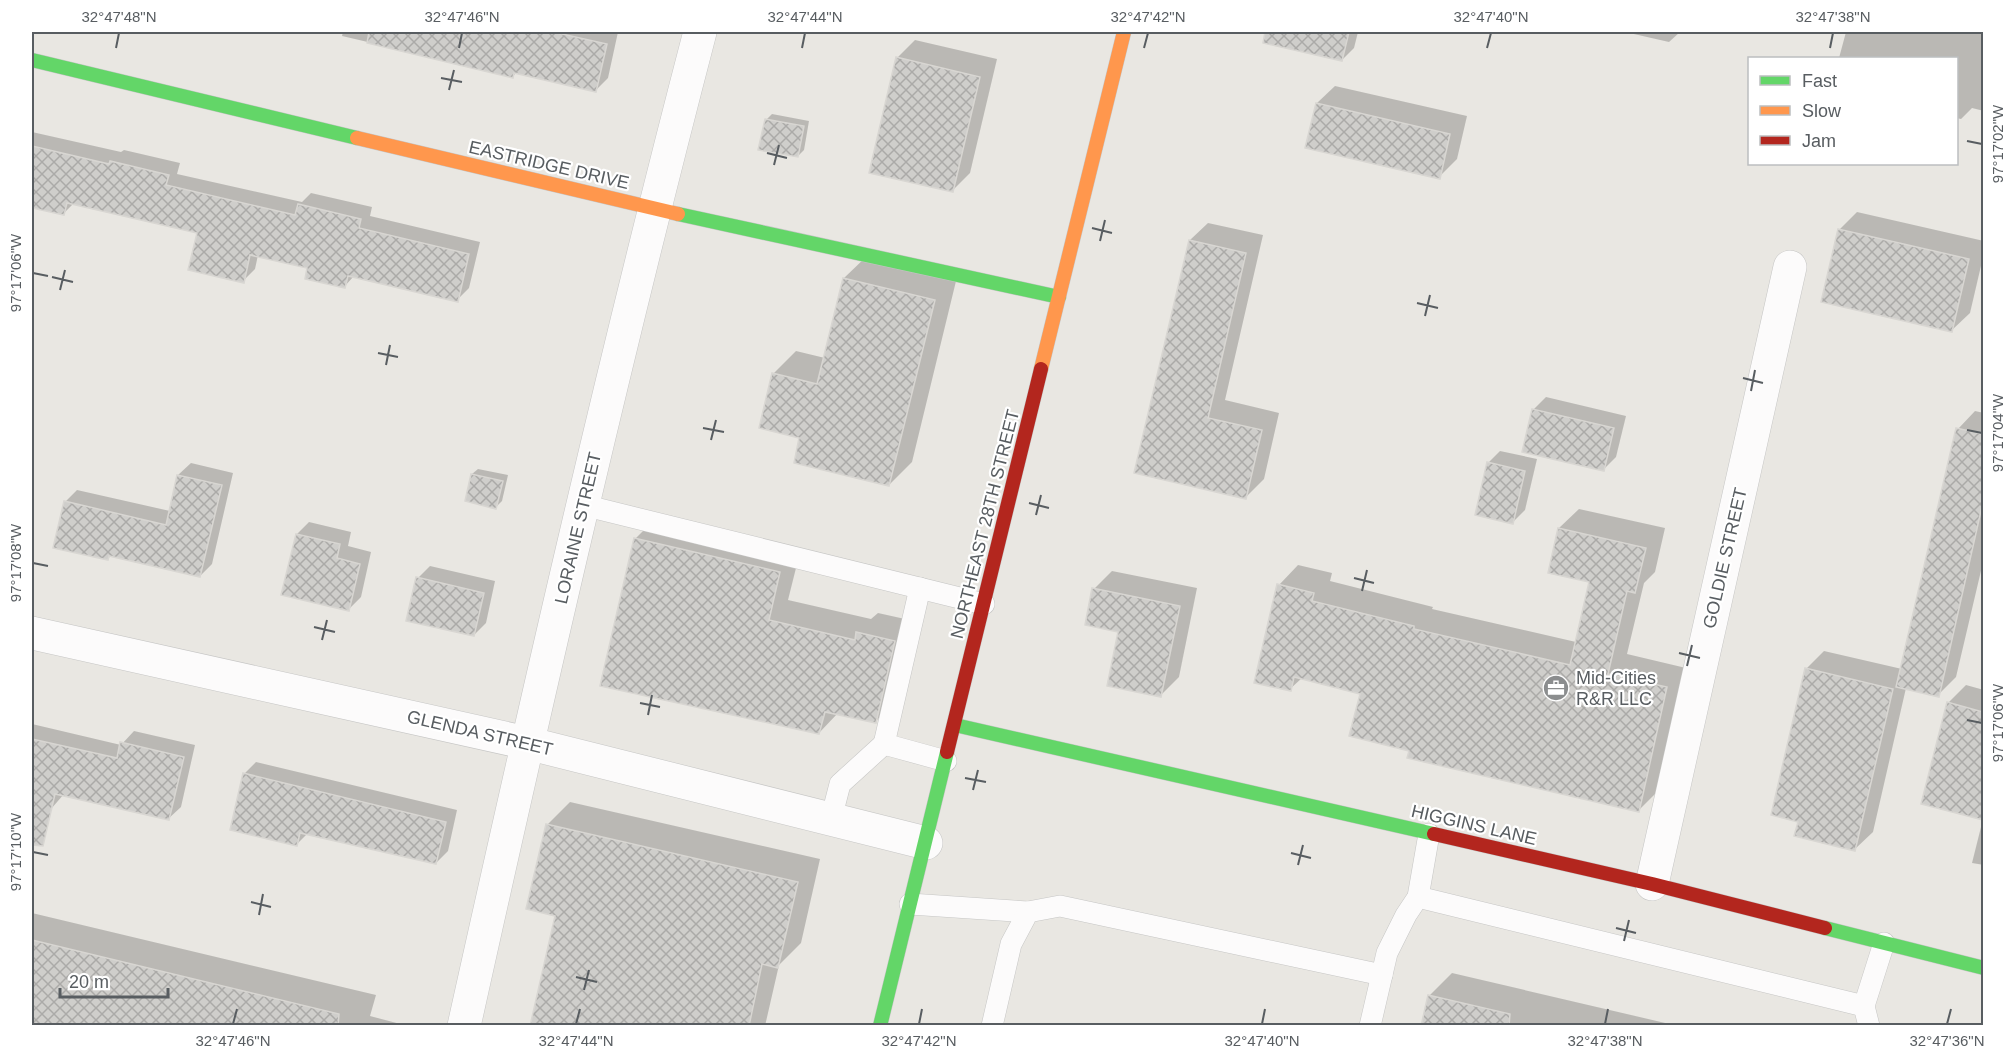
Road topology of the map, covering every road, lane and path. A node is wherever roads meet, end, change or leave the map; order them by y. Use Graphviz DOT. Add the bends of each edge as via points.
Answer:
graph roads {
  1 [pos="700,32"];
  2 [pos="1124,32"];
  3 [pos="32,60"];
  4 [pos="654,209"];
  5 [pos="1790,267"];
  6 [pos="1059,297"];
  7 [pos="583,505"];
  8 [pos="920,588"];
  9 [pos="984,604"];
  10 [pos="32,633"];
  11 [pos="955,726"];
  12 [pos="527,743"];
  13 [pos="884,744"];
  14 [pos="946,761"];
  15 [pos="831,819"];
  16 [pos="1429,834"];
  17 [pos="926,843"];
  18 [pos="1652,884"];
  19 [pos="1418,897"];
  20 [pos="910,904"];
  21 [pos="1028,912"];
  22 [pos="1884,943"];
  23 [pos="1983,969"];
  24 [pos="1382,975"];
  25 [pos="1867,1016"];
  26 [pos="464,1026"];
  27 [pos="880,1026"];
  28 [pos="992,1026"];
  29 [pos="1370,1026"];
  1 -- 4 [label="street, LORAINE STREET"];
  2 -- 6 [label="street, NORTHEAST 28TH STREET"];
  3 -- 4 [label="street, EASTRIDGE DRIVE"];
  4 -- 6 [label="street, EASTRIDGE DRIVE"];
  4 -- 7 [label="street, LORAINE STREET"];
  5 -- 18 [label="street, GOLDIE STREET"];
  6 -- 9 [label="street, NORTHEAST 28TH STREET"];
  7 -- 8 [label="lane"];
  7 -- 12 [label="street, LORAINE STREET"];
  8 -- 9 [label="lane"];
  8 -- 13 [label="lane"];
  9 -- 11 [label="street, NORTHEAST 28TH STREET"];
  10 -- 12 [label="street, GLENDA STREET"];
  11 -- 14 [label="street, NORTHEAST 28TH STREET"];
  11 -- 16 [label="street, HIGGINS LANE"];
  12 -- 15 [label="street, GLENDA STREET"];
  12 -- 26 [label="street, LORAINE STREET"];
  13 -- 14 [label="lane"];
  13 -- 15 [label="lane" via="840,784"];
  14 -- 17 [label="street, NORTHEAST 28TH STREET"];
  15 -- 17 [label="street, GLENDA STREET"];
  16 -- 18 [label="street, HIGGINS LANE"];
  16 -- 19 [label="lane"];
  17 -- 20 [label="street, NORTHEAST 28TH STREET"];
  18 -- 22 [label="street, HIGGINS LANE"];
  19 -- 24 [label="lane" via="1387,952"];
  19 -- 25 [label="lane"];
  20 -- 21 [label="lane"];
  20 -- 27 [label="street, NORTHEAST 28TH STREET"];
  21 -- 24 [label="lane" via="1060,906"];
  21 -- 28 [label="lane" via="1011,944"];
  22 -- 23 [label="street, HIGGINS LANE"];
  22 -- 25 [label="lane"];
  24 -- 29 [label="lane"];
}
